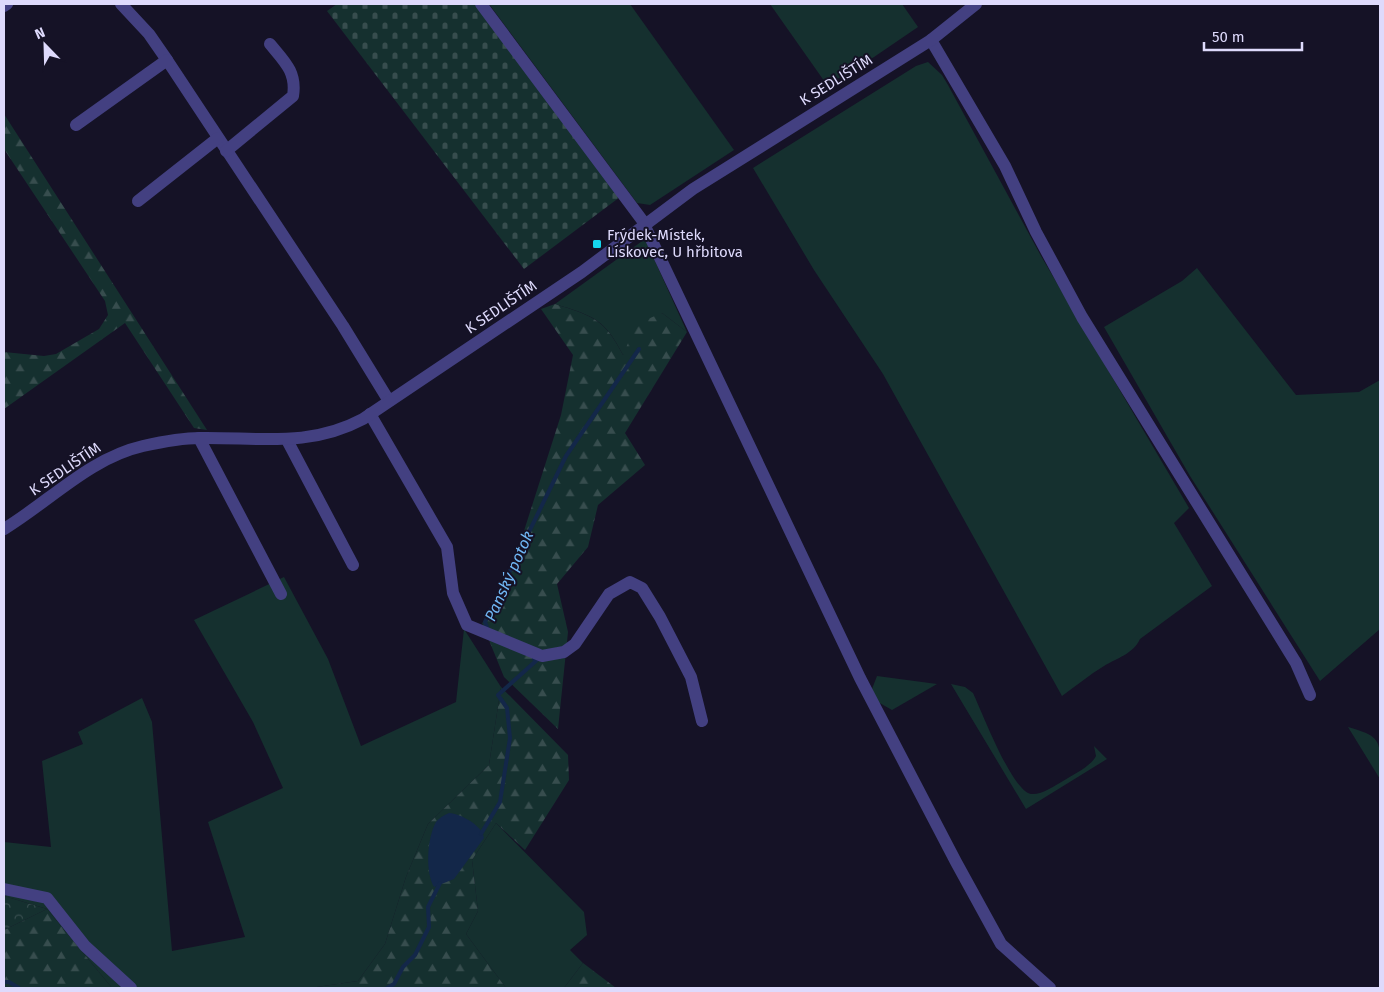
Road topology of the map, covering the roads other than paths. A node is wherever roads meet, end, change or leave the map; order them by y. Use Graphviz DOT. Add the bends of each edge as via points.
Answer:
graph roads {
  1 [pos="7,4"];
  2 [pos="121,4"];
  3 [pos="481,4"];
  4 [pos="976,4"];
  5 [pos="4,6"];
  6 [pos="931,40"];
  7 [pos="270,44"];
  8 [pos="167,60"];
  9 [pos="76,125"];
  10 [pos="218,138"];
  11 [pos="226,151"];
  12 [pos="138,201"];
  13 [pos="644,224"];
  14 [pos="389,401"];
  15 [pos="370,414"];
  16 [pos="199,438"];
  17 [pos="287,440"];
  18 [pos="4,529"];
  19 [pos="353,565"];
  20 [pos="281,594"];
  21 [pos="1310,695"];
  22 [pos="702,721"];
  23 [pos="4,889"];
  24 [pos="131,988"];
  25 [pos="1050,988"];
  1 -- 5 [label="street"];
  2 -- 8 [label="street"];
  3 -- 13 [label="street"];
  4 -- 6 [label="street, K SEDLIŠTÍM"];
  6 -- 13 [label="street, K SEDLIŠTÍM" via="717,173"];
  6 -- 21 [label="street" via="1005,166 1082,317 1296,663"];
  7 -- 11 [label="street" via="290,69 295,82 293,96"];
  8 -- 9 [label="street"];
  8 -- 10 [label="street"];
  10 -- 11 [label="street"];
  10 -- 12 [label="street"];
  11 -- 14 [label="street"];
  13 -- 14 [label="street, K SEDLIŠTÍM" via="582,272"];
  13 -- 25 [label="street" via="860,678 956,862 1001,944"];
  14 -- 15 [label="street, K SEDLIŠTÍM"];
  15 -- 17 [label="street, K SEDLIŠTÍM" via="334,432"];
  15 -- 22 [label="street" via="447,547 453,593 467,625 542,656 564,652 575,644 609,594 630,582 642,588 660,617 691,677"];
  16 -- 17 [label="street, K SEDLIŠTÍM"];
  16 -- 18 [label="street, K SEDLIŠTÍM" via="145,446 104,460"];
  16 -- 20 [label="street"];
  17 -- 19 [label="street"];
  23 -- 24 [label="street" via="47,898 85,946"];
}
